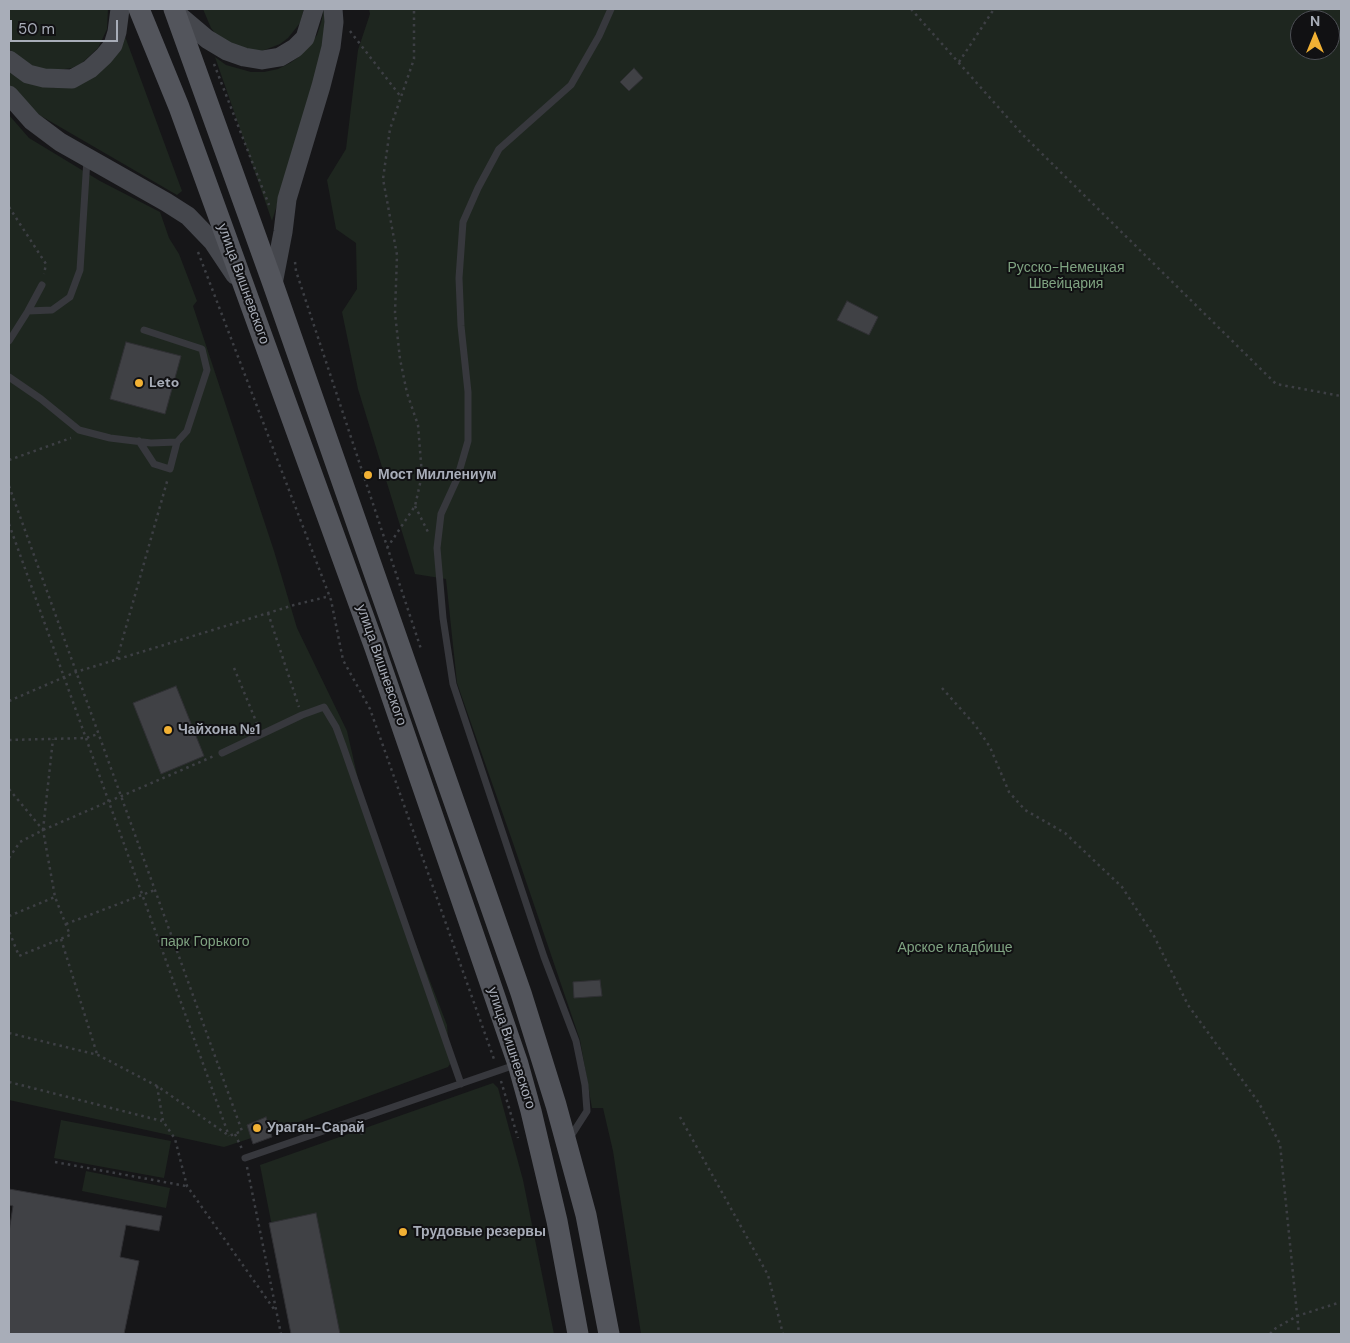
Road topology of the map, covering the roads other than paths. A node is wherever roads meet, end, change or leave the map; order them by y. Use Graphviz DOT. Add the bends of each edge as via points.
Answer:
graph roads {
  1 [pos="120,9"];
  2 [pos="139,9"];
  3 [pos="314,9"];
  4 [pos="333,9"];
  5 [pos="611,9"];
  6 [pos="174,10"];
  7 [pos="9,60"];
  8 [pos="9,95"];
  9 [pos="87,158"];
  10 [pos="273,284"];
  11 [pos="42,285"];
  12 [pos="245,290"];
  13 [pos="28,311"];
  14 [pos="144,330"];
  15 [pos="9,341"];
  16 [pos="9,377"];
  17 [pos="139,441"];
  18 [pos="177,442"];
  19 [pos="222,753"];
  20 [pos="518,1064"];
  21 [pos="461,1084"];
  22 [pos="357,1120"];
  23 [pos="362,1131"];
  24 [pos="566,1143"];
  25 [pos="245,1158"];
  26 [pos="578,1334"];
  27 [pos="609,1334"];
  1 -- 7 [label="street" via="113,45 90,69 72,78 44,78 28,74"];
  2 -- 12 [label="main road, улица Вишневского"];
  3 -- 6 [label="street" via="305,38 295,48 280,57 262,60 227,51 206,39"];
  4 -- 10 [label="street" via="331,47 288,199"];
  5 -- 24 [label="lane" via="571,85 499,149 463,222 459,278 468,392 468,441 457,480 441,514 437,548 442,618 453,684 544,957 576,1041 587,1111"];
  6 -- 10 [label="main road, улица Вишневского"];
  8 -- 9 [label="street" via="32,121"];
  9 -- 12 [label="street" via="188,216 213,242"];
  9 -- 13 [label="lane" via="80,270 70,297 52,310"];
  10 -- 24 [label="main road, улица Вишневского" via="521,993"];
  11 -- 13 [label="lane"];
  12 -- 20 [label="main road, улица Вишневского" via="376,648"];
  13 -- 15 [label="lane"];
  14 -- 18 [label="lane" via="202,349 207,370 187,431"];
  16 -- 17 [label="lane" via="79,430"];
  17 -- 18 [label="lane"];
  17 -- 18 [label="lane" via="154,464 170,469"];
  19 -- 21 [label="lane" via="324,707 336,727"];
  20 -- 21 [label="lane"];
  20 -- 26 [label="main road, улица Вишневского" via="557,1221"];
  21 -- 22 [label="lane"];
  22 -- 23 [label="lane"];
  22 -- 25 [label="lane"];
  24 -- 27 [label="main road, улица Вишневского" via="586,1215"];
}
